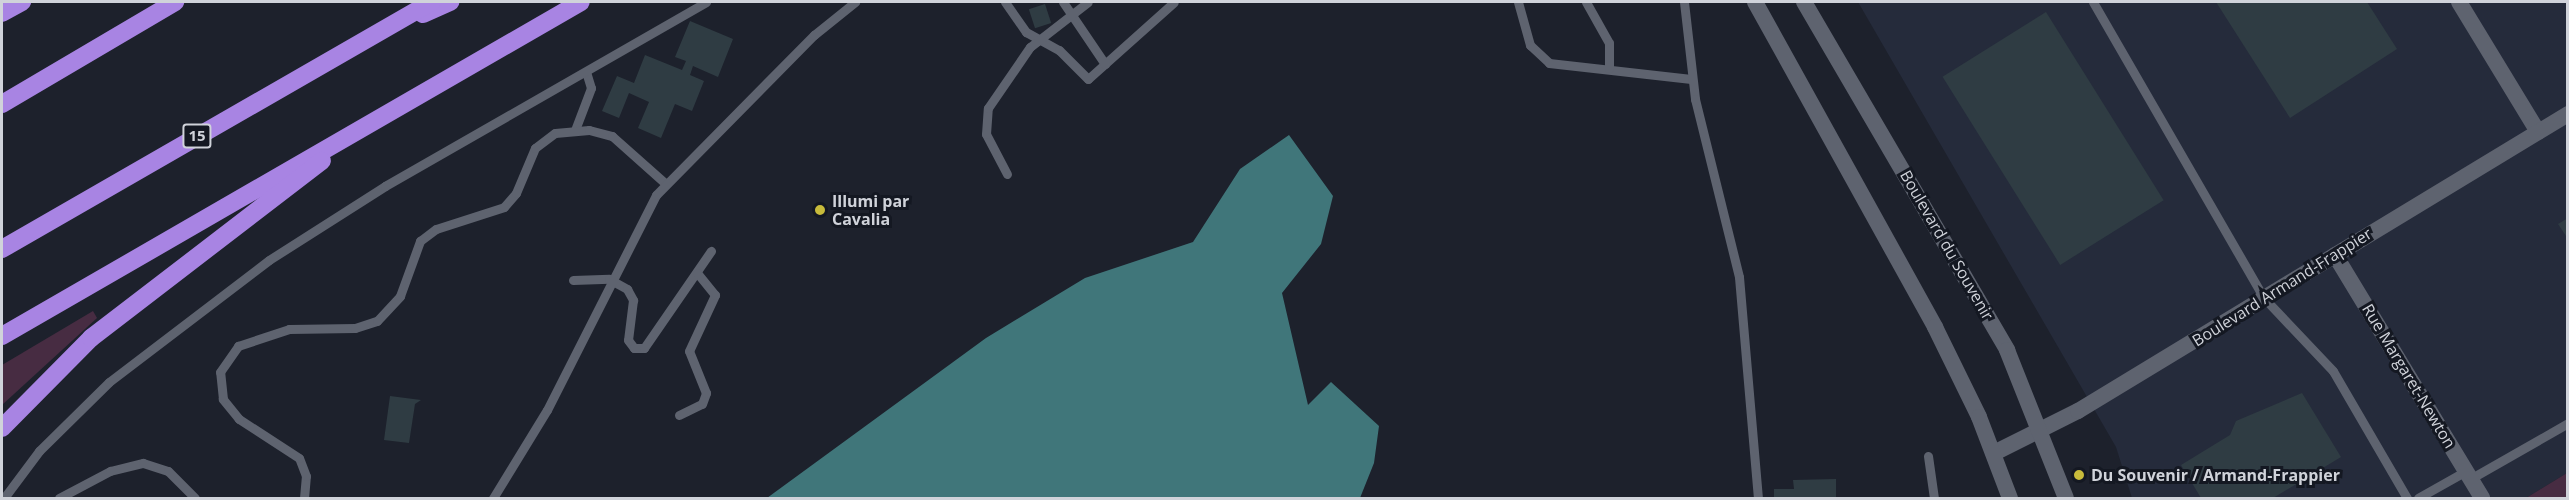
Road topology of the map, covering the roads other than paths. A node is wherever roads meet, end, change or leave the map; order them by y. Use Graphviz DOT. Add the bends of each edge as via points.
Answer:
graph roads {
  1 [pos="22,2"];
  2 [pos="176,2"];
  3 [pos="432,2"];
  4 [pos="450,2"];
  5 [pos="581,2"];
  6 [pos="706,2"];
  7 [pos="855,2"];
  8 [pos="1005,2"];
  9 [pos="1063,2"];
  10 [pos="1088,2"];
  11 [pos="1174,2"];
  12 [pos="1518,2"];
  13 [pos="1586,2"];
  14 [pos="1684,2"];
  15 [pos="1755,2"];
  16 [pos="1804,2"];
  17 [pos="2093,2"];
  18 [pos="2459,2"];
  19 [pos="1070,11"];
  20 [pos="2,13"];
  21 [pos="1039,41"];
  22 [pos="346,51"];
  23 [pos="1105,64"];
  24 [pos="1610,68"];
  25 [pos="586,72"];
  26 [pos="1691,79"];
  27 [pos="2,104"];
  28 [pos="2568,114"];
  29 [pos="372,122"];
  30 [pos="576,130"];
  31 [pos="2538,132"];
  32 [pos="1007,174"];
  33 [pos="666,184"];
  34 [pos="2,249"];
  35 [pos="711,251"];
  36 [pos="2335,255"];
  37 [pos="697,273"];
  38 [pos="609,279"];
  39 [pos="573,280"];
  40 [pos="2264,298"];
  41 [pos="2,336"];
  42 [pos="679,415"];
  43 [pos="2568,423"];
  44 [pos="2,428"];
  45 [pos="2043,430"];
  46 [pos="1994,453"];
  47 [pos="1928,456"];
  48 [pos="2468,475"];
  49 [pos="4,498"];
  50 [pos="59,498"];
  51 [pos="195,498"];
  52 [pos="304,498"];
  53 [pos="493,498"];
  54 [pos="1758,498"];
  55 [pos="1934,498"];
  56 [pos="2010,498"];
  57 [pos="2066,498"];
  58 [pos="2408,498"];
  59 [pos="2418,498"];
  60 [pos="2482,498"];
  1 -- 20 [label="highway"];
  2 -- 27 [label="highway"];
  3 -- 22 [label="highway, 15"];
  4 -- 22 [label="highway"];
  5 -- 29 [label="highway"];
  6 -- 25 [label="lane"];
  7 -- 33 [label="lane" via="814,35"];
  8 -- 21 [label="lane" via="1026,32"];
  9 -- 19 [label="lane"];
  10 -- 19 [label="lane"];
  11 -- 23 [label="lane"];
  12 -- 24 [label="lane" via="1530,45 1544,60"];
  13 -- 24 [label="lane" via="1609,43"];
  14 -- 26 [label="lane"];
  15 -- 46 [label="street" via="1906,272"];
  16 -- 45 [label="street, Boulevard du Souvenir" via="2007,350"];
  17 -- 40 [label="lane"];
  18 -- 31 [label="street"];
  19 -- 21 [label="lane" via="1062,25"];
  19 -- 23 [label="lane"];
  21 -- 23 [label="lane" via="1059,50 1088,79"];
  21 -- 32 [label="lane" via="1026,52 985,116 989,143"];
  22 -- 34 [label="highway, 15"];
  24 -- 26 [label="lane"];
  25 -- 30 [label="lane" via="591,88"];
  25 -- 49 [label="lane" via="341,213 181,323 86,404 39,451"];
  26 -- 54 [label="lane" via="1739,277"];
  28 -- 31 [label="street, Boulevard Armand-Frappier"];
  29 -- 41 [label="highway"];
  29 -- 44 [label="highway" via="113,321 45,379"];
  30 -- 33 [label="lane" via="612,136"];
  30 -- 52 [label="lane" via="541,140 504,207 428,234 414,251 400,296 377,321 270,333 246,341 230,355 220,372 223,399 239,419 299,458 306,476"];
  31 -- 36 [label="street, Boulevard Armand-Frappier"];
  33 -- 38 [label="lane" via="636,225"];
  35 -- 37 [label="lane"];
  36 -- 40 [label="street, Boulevard Armand-Frappier"];
  36 -- 48 [label="street, Rue Margaret-Newton"];
  37 -- 38 [label="lane" via="649,345 639,349 630,345 626,333 631,294"];
  37 -- 42 [label="lane" via="715,295 689,351 706,393 702,404"];
  38 -- 39 [label="lane"];
  38 -- 53 [label="lane" via="547,410"];
  40 -- 45 [label="street, Boulevard Armand-Frappier"];
  40 -- 58 [label="lane" via="2333,370"];
  43 -- 48 [label="lane"];
  45 -- 46 [label="street, Boulevard Armand-Frappier"];
  45 -- 57 [label="street, Boulevard du Souvenir"];
  46 -- 56 [label="street"];
  47 -- 55 [label="lane"];
  48 -- 59 [label="lane"];
  48 -- 60 [label="street, Rue Margaret-Newton"];
  50 -- 51 [label="lane" via="110,471 143,463 168,471"];
}
